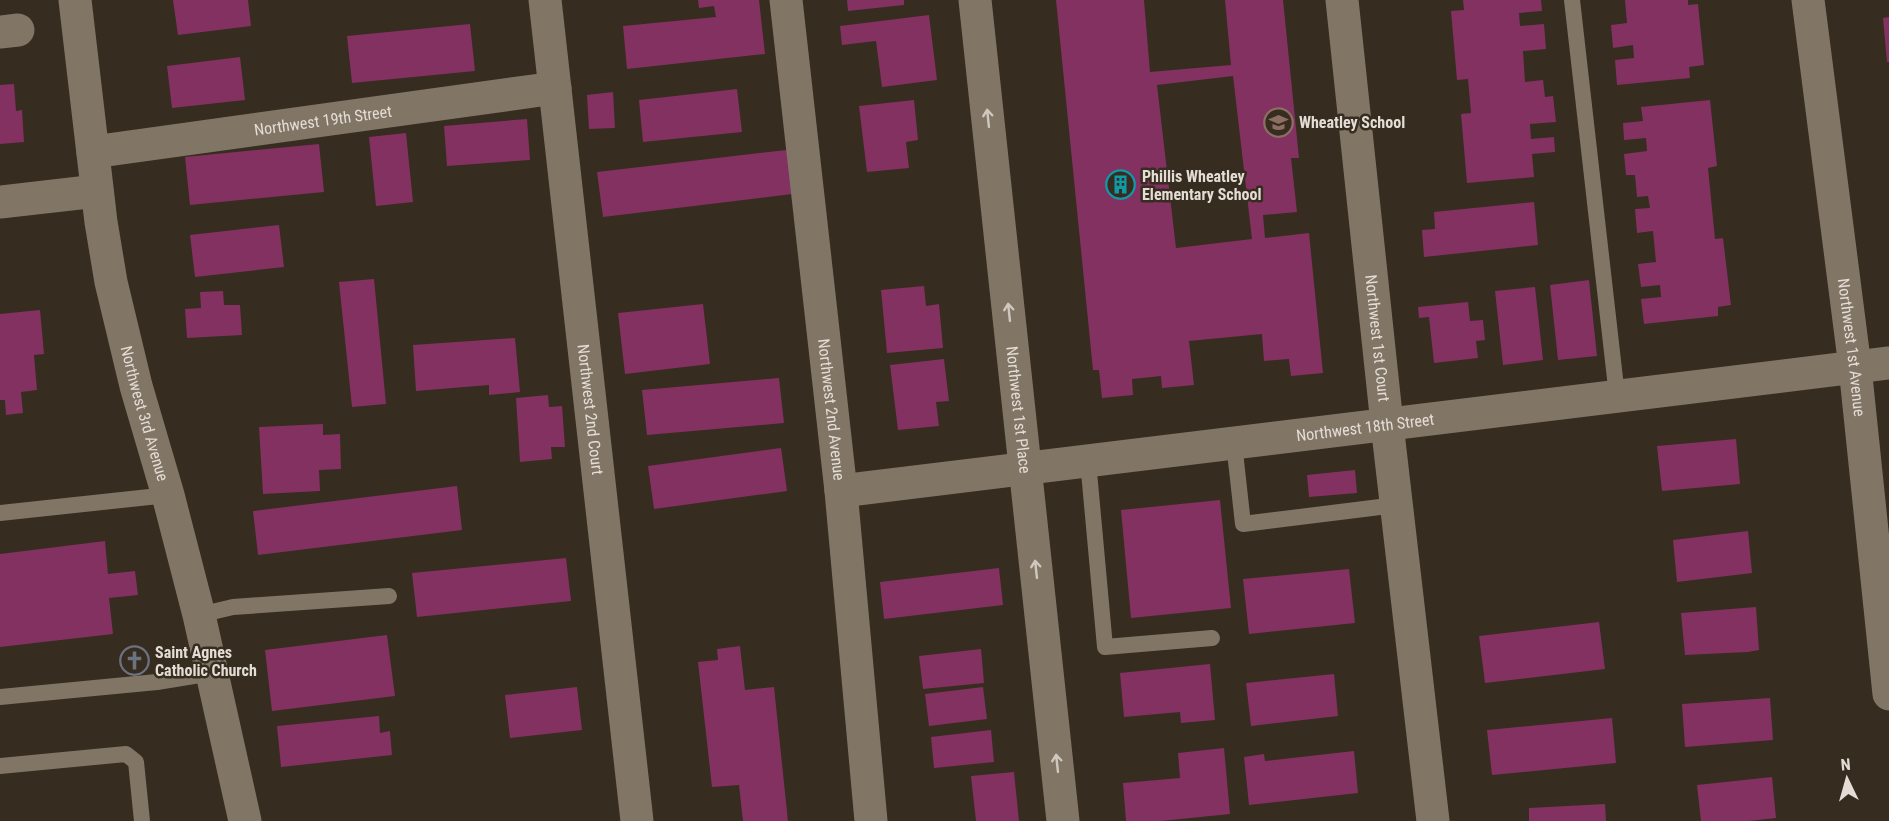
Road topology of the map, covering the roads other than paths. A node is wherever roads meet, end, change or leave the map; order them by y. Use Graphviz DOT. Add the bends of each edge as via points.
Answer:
graph roads {
  1 [pos="75,0"];
  2 [pos="545,0"];
  3 [pos="786,0"];
  4 [pos="975,0"];
  5 [pos="1342,0"];
  6 [pos="1572,0"];
  7 [pos="1808,0"];
  8 [pos="555,87"];
  9 [pos="93,152"];
  10 [pos="97,191"];
  11 [pos="0,202"];
  12 [pos="1889,363"];
  13 [pos="1855,368"];
  14 [pos="1617,396"];
  15 [pos="1387,424"];
  16 [pos="1234,443"];
  17 [pos="1088,461"];
  18 [pos="1026,468"];
  19 [pos="841,491"];
  20 [pos="168,495"];
  21 [pos="1396,505"];
  22 [pos="0,513"];
  23 [pos="389,596"];
  24 [pos="199,615"];
  25 [pos="1212,638"];
  26 [pos="212,673"];
  27 [pos="1889,694"];
  28 [pos="0,697"];
  29 [pos="0,766"];
  30 [pos="142,821"];
  31 [pos="245,821"];
  32 [pos="637,821"];
  33 [pos="872,821"];
  34 [pos="1063,821"];
  35 [pos="1433,821"];
  1 -- 9 [label="street, Northwest 3rd Avenue"];
  2 -- 8 [label="street, Northwest 2nd Court"];
  3 -- 19 [label="street, Northwest 2nd Avenue"];
  18 -- 4 [label="street, Northwest 1st Place, one-way"];
  5 -- 15 [label="street, Northwest 1st Court"];
  6 -- 14 [label="lane"];
  7 -- 13 [label="street, Northwest 1st Avenue"];
  8 -- 9 [label="street, Northwest 19th Street"];
  8 -- 32 [label="street, Northwest 2nd Court"];
  9 -- 10 [label="street, Northwest 3rd Avenue"];
  10 -- 11 [label="street"];
  10 -- 20 [label="street, Northwest 3rd Avenue" via="118,313"];
  12 -- 13 [label="street, Northwest 18th Street"];
  13 -- 14 [label="street, Northwest 18th Street"];
  13 -- 27 [label="street, Northwest 1st Avenue"];
  14 -- 15 [label="street, Northwest 18th Street"];
  15 -- 16 [label="street, Northwest 18th Street"];
  15 -- 21 [label="street, Northwest 1st Court"];
  16 -- 17 [label="street, Northwest 18th Street"];
  16 -- 21 [label="lane" via="1243,524"];
  17 -- 18 [label="street, Northwest 18th Street"];
  17 -- 25 [label="lane" via="1105,647"];
  18 -- 19 [label="street, Northwest 18th Street"];
  34 -- 18 [label="street, Northwest 1st Place, one-way"];
  19 -- 33 [label="street, Northwest 2nd Avenue"];
  20 -- 22 [label="lane"];
  20 -- 24 [label="street, Northwest 3rd Avenue"];
  21 -- 35 [label="street, Northwest 1st Court"];
  23 -- 24 [label="lane" via="233,607"];
  24 -- 26 [label="street, Northwest 3rd Avenue"];
  26 -- 28 [label="lane"];
  26 -- 31 [label="street, Northwest 3rd Avenue"];
  29 -- 30 [label="lane" via="126,754 136,762"];
}
